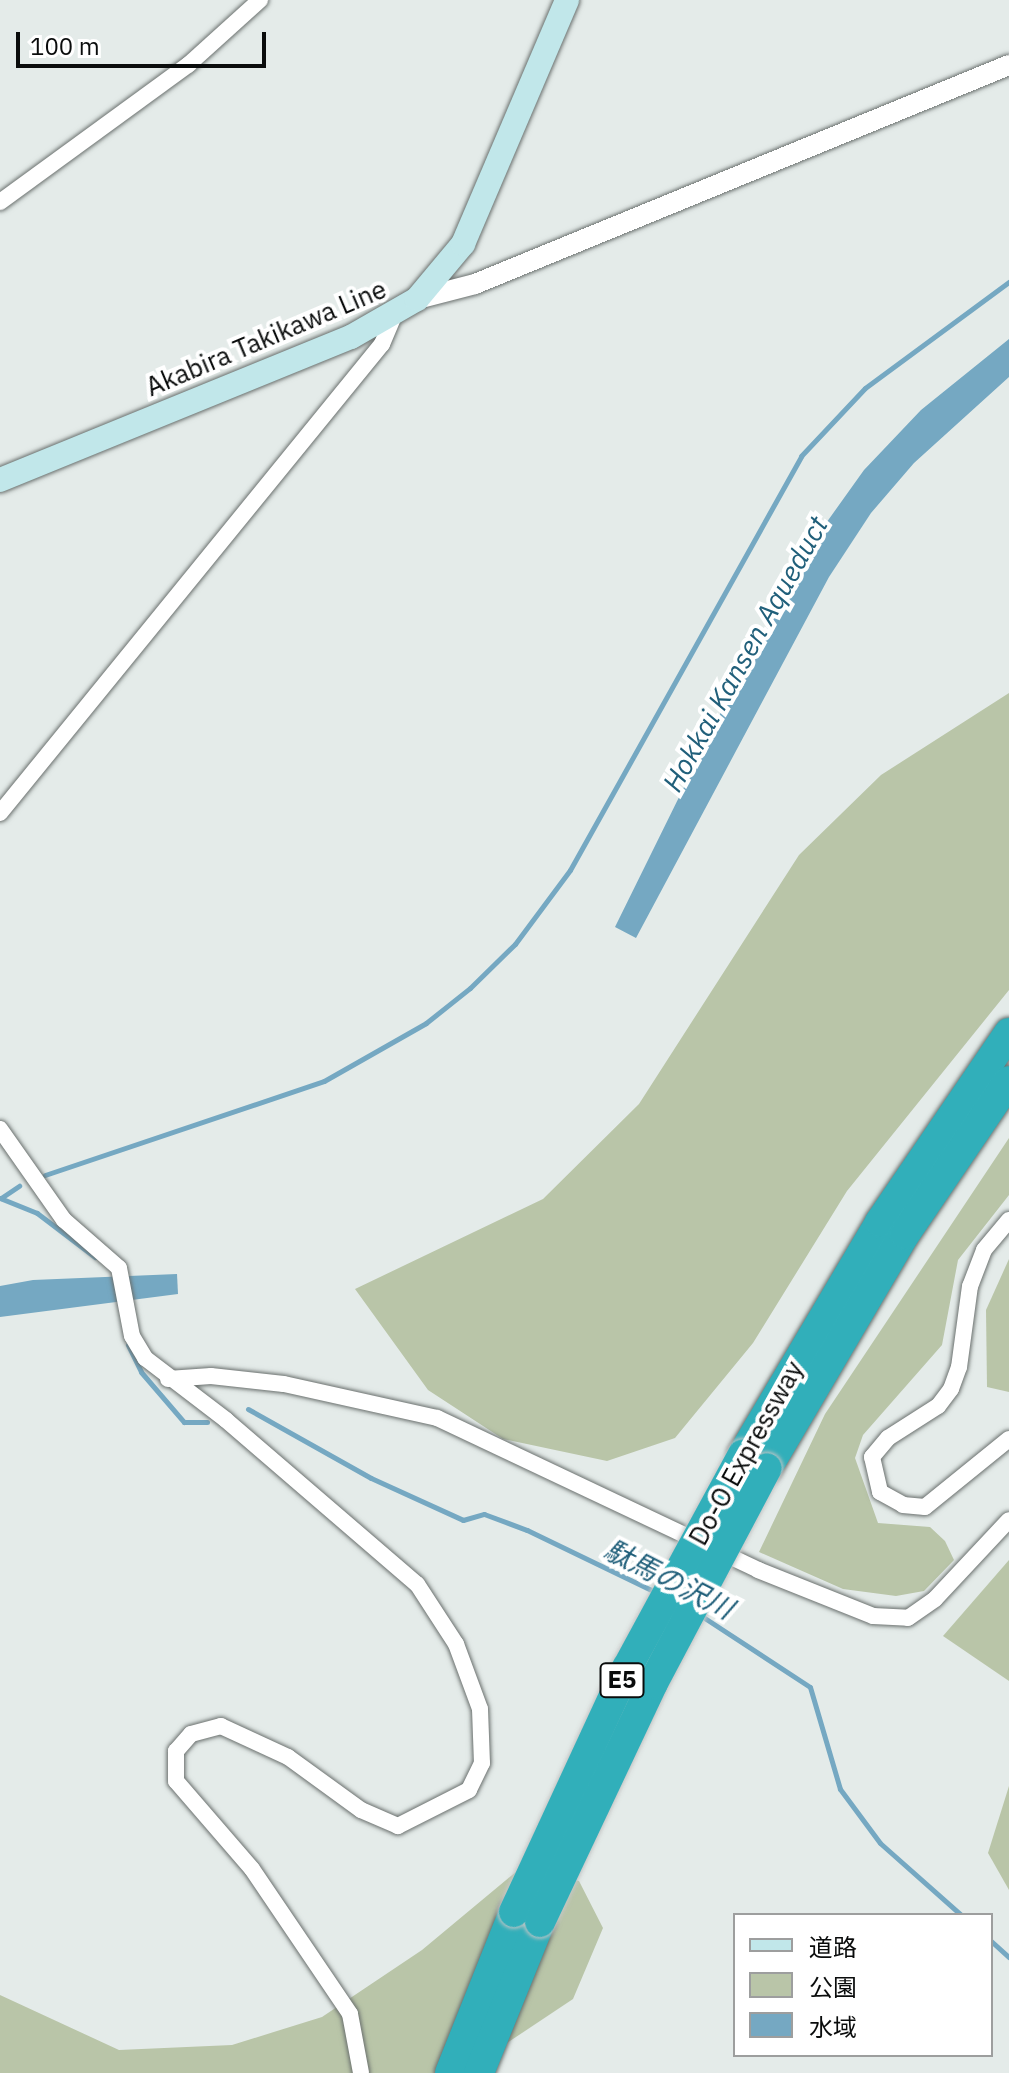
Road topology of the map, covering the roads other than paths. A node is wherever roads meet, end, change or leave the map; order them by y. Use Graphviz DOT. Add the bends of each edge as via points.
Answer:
graph roads {
  1 [pos="260,0"];
  2 [pos="567,0"];
  3 [pos="1009,65"];
  4 [pos="0,202"];
  5 [pos="417,299"];
  6 [pos="394,316"];
  7 [pos="0,480"];
  8 [pos="0,813"];
  9 [pos="1009,1033"];
  10 [pos="1009,1081"];
  11 [pos="0,1129"];
  12 [pos="1009,1220"];
  13 [pos="168,1379"];
  14 [pos="1009,1439"];
  15 [pos="755,1461"];
  16 [pos="1009,1520"];
  17 [pos="527,1917"];
  18 [pos="361,2073"];
  19 [pos="450,2073"];
  20 [pos="479,2073"];
  1 -- 4 [label="street" via="188,65"];
  2 -- 5 [label="main road, Akabira Takikawa Line" via="463,244"];
  3 -- 5 [label="street" via="475,284"];
  5 -- 6 [label="main road, Akabira Takikawa Line"];
  6 -- 7 [label="main road, Akabira Takikawa Line"];
  6 -- 8 [label="street" via="382,344"];
  9 -- 15 [label="highway, Do-O Expressway / E5" via="880,1222"];
  10 -- 15 [label="highway, Do-O Expressway / E5"];
  11 -- 13 [label="street" via="64,1220 119,1268 132,1336 145,1358"];
  12 -- 14 [label="street" via="984,1250 970,1286 951,1389 938,1406 888,1438 872,1457 880,1492 903,1505 925,1507"];
  13 -- 16 [label="street" via="211,1376 284,1384 437,1418 758,1570 873,1616 908,1618 935,1599"];
  13 -- 18 [label="street" via="226,1420 417,1584 456,1644 480,1709 482,1763 469,1790 398,1826 361,1810 288,1757 221,1726 191,1734 176,1751 176,1781 252,1869 350,2014"];
  15 -- 17 [label="highway, Do-O Expressway / E5, bridge" via="653,1683"];
  17 -- 19 [label="highway, Do-O Expressway / E5"];
  17 -- 20 [label="highway, Do-O Expressway / E5"];
}
